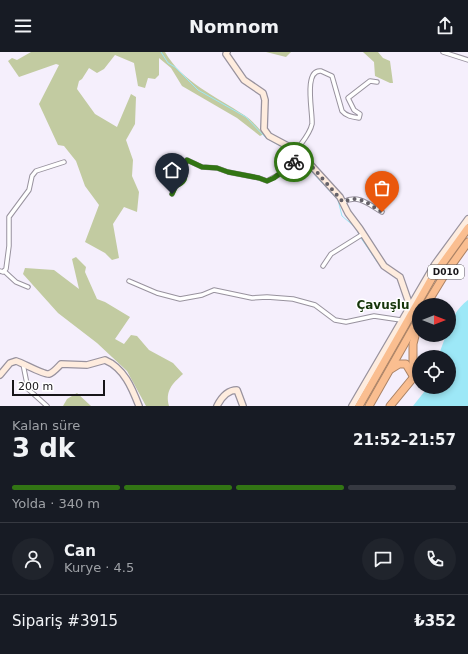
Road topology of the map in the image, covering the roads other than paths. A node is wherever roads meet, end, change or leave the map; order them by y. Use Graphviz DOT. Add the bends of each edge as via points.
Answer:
graph roads {
  1 [pos="227,52"];
  2 [pos="442,52"];
  3 [pos="468,60"];
  4 [pos="377,82"];
  5 [pos="299,152"];
  6 [pos="64,162"];
  7 [pos="172,194"];
  8 [pos="343,202"];
  9 [pos="382,212"];
  10 [pos="468,219"];
  11 [pos="468,228"];
  12 [pos="363,234"];
  13 [pos="468,242"];
  14 [pos="323,266"];
  15 [pos="1,269"];
  16 [pos="129,281"];
  17 [pos="28,287"];
  18 [pos="430,298"];
  19 [pos="410,306"];
  20 [pos="402,320"];
  21 [pos="412,330"];
  22 [pos="23,363"];
  23 [pos="388,372"];
  24 [pos="0,375"];
  25 [pos="412,382"];
  26 [pos="360,405"];
  27 [pos="46,406"];
  28 [pos="140,406"];
  29 [pos="217,406"];
  30 [pos="243,406"];
  31 [pos="352,406"];
  32 [pos="370,406"];
  33 [pos="390,406"];
  1 -- 5 [label="street" via="244,80 263,93 264,129 269,136"];
  2 -- 3 [label="street"];
  4 -- 5 [label="street" via="365,83 348,98 354,110 360,114 358,118 342,111 332,76 318,71 311,76 312,124"];
  5 -- 7 [label="street" via="282,173 267,181 217,168 202,167 187,160 184,165 184,180 176,186"];
  5 -- 8 [label="street"];
  6 -- 15 [label="street" via="36,170 32,176 29,190 9,217 9,246"];
  8 -- 9 [label="street" via="357,198"];
  8 -- 12 [label="street"];
  10 -- 19 [label="street" via="435,264"];
  11 -- 26 [label="highway, D010" via="432,278"];
  12 -- 14 [label="street" via="331,254"];
  12 -- 19 [label="street" via="384,266 400,277"];
  13 -- 18 [label="highway, D010"];
  15 -- 17 [label="street" via="16,282"];
  16 -- 20 [label="street" via="157,293 180,298 202,295 214,290 252,298 293,299 315,305 335,320 346,322 374,316"];
  19 -- 20 [label="street"];
  20 -- 31 [label="street"];
  21 -- 23 [label="highway"];
  22 -- 24 [label="street" via="10,363"];
  22 -- 27 [label="street" via="28,389"];
  22 -- 28 [label="street" via="50,374 61,364 87,365 105,360 114,364 123,374"];
  23 -- 25 [label="highway" via="398,364 406,364 411,370"];
  23 -- 32 [label="highway"];
  25 -- 33 [label="highway"];
  29 -- 30 [label="street" via="223,396 233,390 240,394"];
}
